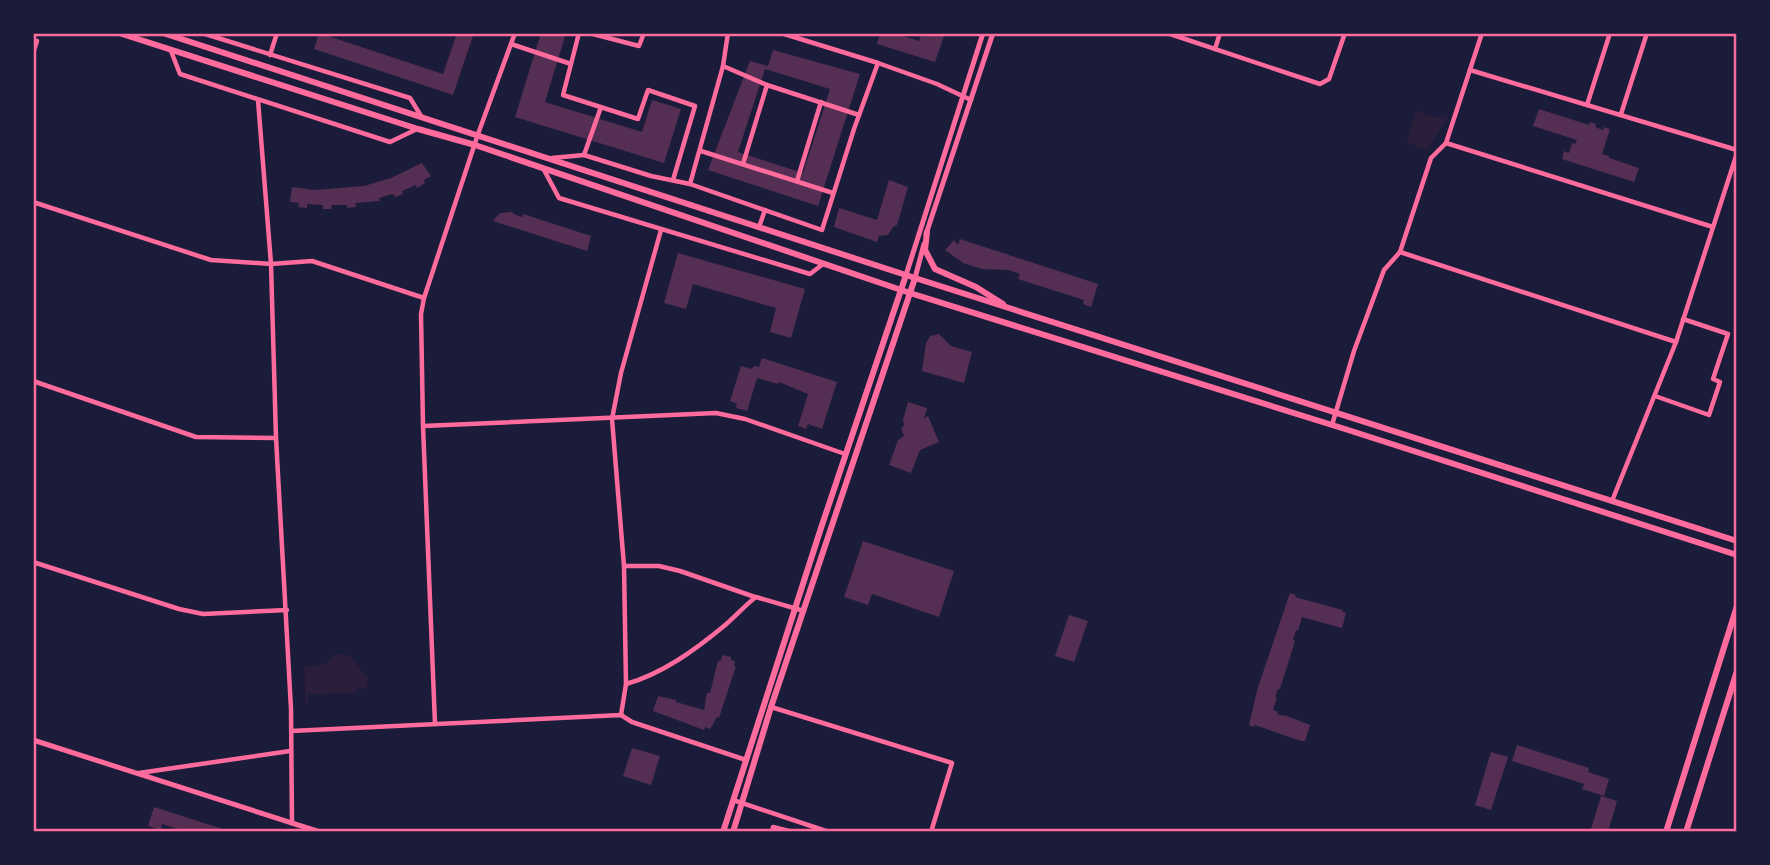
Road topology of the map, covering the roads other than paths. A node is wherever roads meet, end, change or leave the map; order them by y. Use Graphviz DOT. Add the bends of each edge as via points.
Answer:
graph roads {
  1 [pos="119,33"];
  2 [pos="163,33"];
  3 [pos="202,33"];
  4 [pos="278,33"];
  5 [pos="515,33"];
  6 [pos="579,33"];
  7 [pos="589,33"];
  8 [pos="644,33"];
  9 [pos="728,33"];
  10 [pos="781,33"];
  11 [pos="983,33"];
  12 [pos="993,33"];
  13 [pos="1167,33"];
  14 [pos="1220,33"];
  15 [pos="1345,33"];
  16 [pos="1482,33"];
  17 [pos="1610,33"];
  18 [pos="1647,33"];
  19 [pos="180,35"];
  20 [pos="37,41"];
  21 [pos="511,44"];
  22 [pos="1216,49"];
  23 [pos="171,51"];
  24 [pos="33,52"];
  25 [pos="270,55"];
  26 [pos="878,63"];
  27 [pos="571,64"];
  28 [pos="723,66"];
  29 [pos="1470,70"];
  30 [pos="767,85"];
  31 [pos="963,97"];
  32 [pos="258,100"];
  33 [pos="972,100"];
  34 [pos="821,102"];
  35 [pos="1587,105"];
  36 [pos="601,107"];
  37 [pos="1621,114"];
  38 [pos="859,115"];
  39 [pos="421,116"];
  40 [pos="418,129"];
  41 [pos="478,134"];
  42 [pos="1446,143"];
  43 [pos="475,145"];
  44 [pos="701,151"];
  45 [pos="1737,152"];
  46 [pos="584,155"];
  47 [pos="551,158"];
  48 [pos="743,164"];
  49 [pos="544,169"];
  50 [pos="673,180"];
  51 [pos="797,181"];
  52 [pos="690,184"];
  53 [pos="833,193"];
  54 [pos="33,202"];
  55 [pos="765,210"];
  56 [pos="759,227"];
  57 [pos="1713,227"];
  58 [pos="661,230"];
  59 [pos="927,232"];
  60 [pos="1400,252"];
  61 [pos="271,264"];
  62 [pos="823,264"];
  63 [pos="906,275"];
  64 [pos="915,278"];
  65 [pos="901,290"];
  66 [pos="910,293"];
  67 [pos="424,298"];
  68 [pos="1010,309"];
  69 [pos="1683,319"];
  70 [pos="1676,342"];
  71 [pos="33,381"];
  72 [pos="1655,396"];
  73 [pos="1335,412"];
  74 [pos="612,419"];
  75 [pos="1332,425"];
  76 [pos="423,426"];
  77 [pos="276,438"];
  78 [pos="845,454"];
  79 [pos="1612,501"];
  80 [pos="1737,541"];
  81 [pos="1737,555"];
  82 [pos="33,562"];
  83 [pos="624,566"];
  84 [pos="756,597"];
  85 [pos="1737,606"];
  86 [pos="795,608"];
  87 [pos="286,610"];
  88 [pos="804,611"];
  89 [pos="1737,671"];
  90 [pos="626,684"];
  91 [pos="771,707"];
  92 [pos="621,715"];
  93 [pos="435,724"];
  94 [pos="291,731"];
  95 [pos="33,740"];
  96 [pos="290,751"];
  97 [pos="746,760"];
  98 [pos="137,774"];
  99 [pos="733,800"];
  100 [pos="742,803"];
  101 [pos="292,823"];
  102 [pos="320,832"];
  103 [pos="723,832"];
  104 [pos="733,832"];
  105 [pos="772,832"];
  106 [pos="793,832"];
  107 [pos="829,832"];
  108 [pos="931,832"];
  109 [pos="1667,832"];
  110 [pos="1686,832"];
  1 -- 23 [label="main road"];
  2 -- 19 [label="main road"];
  3 -- 25 [label="street"];
  4 -- 25 [label="street"];
  5 -- 21 [label="street"];
  6 -- 27 [label="street"];
  7 -- 8 [label="street" via="639,46"];
  9 -- 28 [label="street"];
  10 -- 26 [label="street"];
  11 -- 31 [label="street"];
  12 -- 33 [label="street"];
  13 -- 22 [label="street"];
  14 -- 22 [label="street"];
  15 -- 22 [label="street" via="1329,79 1320,84"];
  16 -- 29 [label="street"];
  17 -- 35 [label="street"];
  18 -- 37 [label="street"];
  19 -- 39 [label="main road"];
  20 -- 24 [label="street"];
  21 -- 27 [label="street"];
  21 -- 41 [label="street"];
  23 -- 32 [label="street" via="180,74"];
  23 -- 40 [label="main road"];
  25 -- 39 [label="street" via="410,98"];
  26 -- 31 [label="street"];
  26 -- 38 [label="street"];
  27 -- 36 [label="street" via="562,95"];
  28 -- 30 [label="street"];
  28 -- 44 [label="street"];
  29 -- 35 [label="street"];
  29 -- 42 [label="street"];
  30 -- 34 [label="street"];
  30 -- 48 [label="street"];
  31 -- 33 [label="street"];
  31 -- 63 [label="street"];
  32 -- 40 [label="street" via="390,142"];
  32 -- 61 [label="street"];
  33 -- 59 [label="street"];
  34 -- 38 [label="street"];
  34 -- 51 [label="street"];
  35 -- 37 [label="street"];
  36 -- 46 [label="street"];
  36 -- 50 [label="street" via="638,119 648,90 695,106"];
  37 -- 45 [label="street"];
  38 -- 53 [label="street"];
  39 -- 41 [label="main road"];
  40 -- 43 [label="main road"];
  41 -- 43 [label="street"];
  41 -- 47 [label="main road"];
  42 -- 57 [label="street"];
  42 -- 60 [label="street" via="1431,158"];
  43 -- 49 [label="main road"];
  43 -- 67 [label="street"];
  44 -- 48 [label="street"];
  44 -- 52 [label="street"];
  45 -- 57 [label="street"];
  46 -- 47 [label="street"];
  46 -- 50 [label="street"];
  47 -- 56 [label="main road"];
  48 -- 51 [label="street"];
  49 -- 58 [label="street" via="559,198"];
  49 -- 62 [label="main road"];
  50 -- 52 [label="street"];
  51 -- 53 [label="street"];
  52 -- 55 [label="street"];
  53 -- 55 [label="street" via="822,230"];
  54 -- 61 [label="street" via="211,260"];
  55 -- 56 [label="street"];
  56 -- 63 [label="main road"];
  57 -- 69 [label="street"];
  58 -- 62 [label="street" via="810,274"];
  58 -- 74 [label="street"];
  59 -- 64 [label="street"];
  59 -- 68 [label="main road" via="925,250 935,269"];
  60 -- 70 [label="street"];
  60 -- 73 [label="street" via="1384,271"];
  61 -- 67 [label="street" via="312,261"];
  61 -- 77 [label="street"];
  62 -- 65 [label="main road"];
  63 -- 64 [label="main road"];
  63 -- 65 [label="main road"];
  64 -- 66 [label="main road"];
  64 -- 68 [label="main road"];
  65 -- 66 [label="main road"];
  65 -- 78 [label="main road"];
  66 -- 75 [label="main road"];
  66 -- 88 [label="main road"];
  67 -- 76 [label="street" via="420,331"];
  68 -- 73 [label="main road"];
  69 -- 70 [label="street"];
  69 -- 72 [label="street" via="1728,334 1713,379 1720,382 1709,415"];
  70 -- 72 [label="street"];
  71 -- 77 [label="street" via="196,437"];
  72 -- 79 [label="street"];
  73 -- 75 [label="street"];
  73 -- 79 [label="main road"];
  74 -- 76 [label="street"];
  74 -- 78 [label="street" via="716,413"];
  74 -- 83 [label="street"];
  75 -- 81 [label="main road"];
  76 -- 93 [label="street"];
  77 -- 87 [label="street"];
  78 -- 86 [label="main road"];
  79 -- 80 [label="main road"];
  82 -- 87 [label="street" via="203,614"];
  83 -- 84 [label="street" via="659,566"];
  83 -- 90 [label="street"];
  84 -- 86 [label="street"];
  84 -- 90 [label="street" via="660,671"];
  85 -- 109 [label="main road"];
  86 -- 88 [label="street"];
  86 -- 97 [label="main road"];
  87 -- 94 [label="street"];
  88 -- 91 [label="main road"];
  89 -- 110 [label="main road"];
  90 -- 92 [label="street"];
  91 -- 100 [label="main road"];
  91 -- 108 [label="street" via="952,763"];
  92 -- 93 [label="street"];
  92 -- 97 [label="street"];
  93 -- 94 [label="street"];
  94 -- 96 [label="street"];
  95 -- 98 [label="street"];
  96 -- 98 [label="street"];
  96 -- 101 [label="street"];
  97 -- 99 [label="main road"];
  98 -- 101 [label="street"];
  99 -- 100 [label="street"];
  99 -- 103 [label="main road"];
  100 -- 104 [label="main road"];
  100 -- 107 [label="street"];
  101 -- 102 [label="street"];
  105 -- 106 [label="street" via="773,827"];
}
